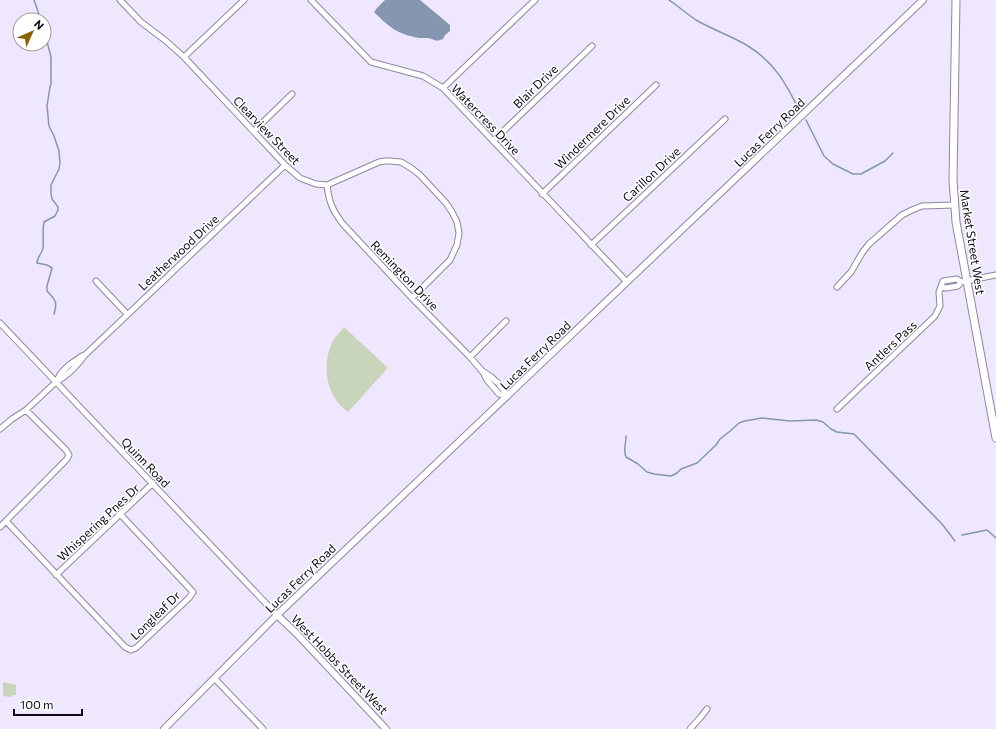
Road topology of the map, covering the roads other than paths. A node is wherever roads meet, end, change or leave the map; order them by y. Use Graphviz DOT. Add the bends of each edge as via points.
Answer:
graph roads {
  1 [pos="120,0"];
  2 [pos="244,0"];
  3 [pos="311,0"];
  4 [pos="535,0"];
  5 [pos="923,0"];
  6 [pos="955,1"];
  7 [pos="592,46"];
  8 [pos="184,57"];
  9 [pos="656,85"];
  10 [pos="443,88"];
  11 [pos="292,94"];
  12 [pos="725,119"];
  13 [pos="254,131"];
  14 [pos="493,141"];
  15 [pos="285,165"];
  16 [pos="327,185"];
  17 [pos="542,194"];
  18 [pos="955,205"];
  19 [pos="591,245"];
  20 [pos="996,276"];
  21 [pos="96,281"];
  22 [pos="627,282"];
  23 [pos="964,282"];
  24 [pos="837,287"];
  25 [pos="412,298"];
  26 [pos="127,314"];
  27 [pos="506,321"];
  28 [pos="0,323"];
  29 [pos="470,357"];
  30 [pos="56,382"];
  31 [pos="507,397"];
  32 [pos="837,409"];
  33 [pos="26,410"];
  34 [pos="0,429"];
  35 [pos="996,438"];
  36 [pos="153,483"];
  37 [pos="120,514"];
  38 [pos="6,521"];
  39 [pos="0,527"];
  40 [pos="56,574"];
  41 [pos="277,615"];
  42 [pos="215,678"];
  43 [pos="707,709"];
  44 [pos="164,729"];
  45 [pos="263,729"];
  46 [pos="386,729"];
  47 [pos="690,729"];
  1 -- 8 [label="street, Clearview Street" via="141,22"];
  2 -- 8 [label="street"];
  3 -- 10 [label="street, Watercress Drive" via="371,62 423,76"];
  4 -- 10 [label="street"];
  5 -- 22 [label="street, Lucas Ferry Road"];
  6 -- 18 [label="main road, Market Street West"];
  7 -- 14 [label="street, Blair Drive"];
  8 -- 13 [label="street, Clearview Street"];
  9 -- 17 [label="street, Windermere Drive"];
  10 -- 14 [label="street, Watercress Drive"];
  11 -- 13 [label="street"];
  12 -- 19 [label="street, Carillon Drive"];
  13 -- 15 [label="street, Clearview Street"];
  14 -- 17 [label="street, Watercress Drive"];
  15 -- 16 [label="street, Clearview Street" via="300,178"];
  15 -- 26 [label="street, Leatherwood Drive"];
  16 -- 25 [label="street, Remington Drive" via="335,214"];
  16 -- 25 [label="street" via="379,162 396,161 420,175 446,203 457,222 457,245 450,260"];
  17 -- 19 [label="street, Watercress Drive"];
  18 -- 23 [label="main road, Market Street West"];
  18 -- 24 [label="street" via="922,206 902,215 869,244 851,272"];
  19 -- 22 [label="street, Watercress Drive"];
  20 -- 23 [label="street, Antlers Pass"];
  21 -- 26 [label="street"];
  22 -- 31 [label="street, Lucas Ferry Road"];
  23 -- 32 [label="street, Antlers Pass" via="958,286 941,287 940,306 935,316"];
  23 -- 35 [label="main road, Market Street West"];
  25 -- 29 [label="street, Remington Drive"];
  26 -- 30 [label="street, Leatherwood Drive" via="65,378"];
  27 -- 29 [label="street"];
  28 -- 30 [label="street, Quinn Road"];
  29 -- 31 [label="street, Remington Drive" via="483,372 500,384"];
  30 -- 33 [label="street, Leatherwood Drive"];
  30 -- 36 [label="street, Quinn Road"];
  31 -- 41 [label="street, Lucas Ferry Road"];
  33 -- 34 [label="street, Leatherwood Drive"];
  33 -- 38 [label="street" via="69,455"];
  36 -- 37 [label="street, Whispering Pnes Dr"];
  36 -- 41 [label="street, Quinn Road"];
  37 -- 40 [label="street, Whispering Pnes Dr"];
  37 -- 40 [label="street, Longleaf Dr" via="193,592 136,648 131,650 125,647"];
  38 -- 39 [label="street"];
  38 -- 40 [label="street, Longleaf Dr"];
  41 -- 42 [label="street, Lucas Ferry Road"];
  41 -- 46 [label="street, West Hobbs Street West"];
  42 -- 44 [label="street, Lucas Ferry Road"];
  42 -- 45 [label="street"];
  43 -- 47 [label="street"];
}
